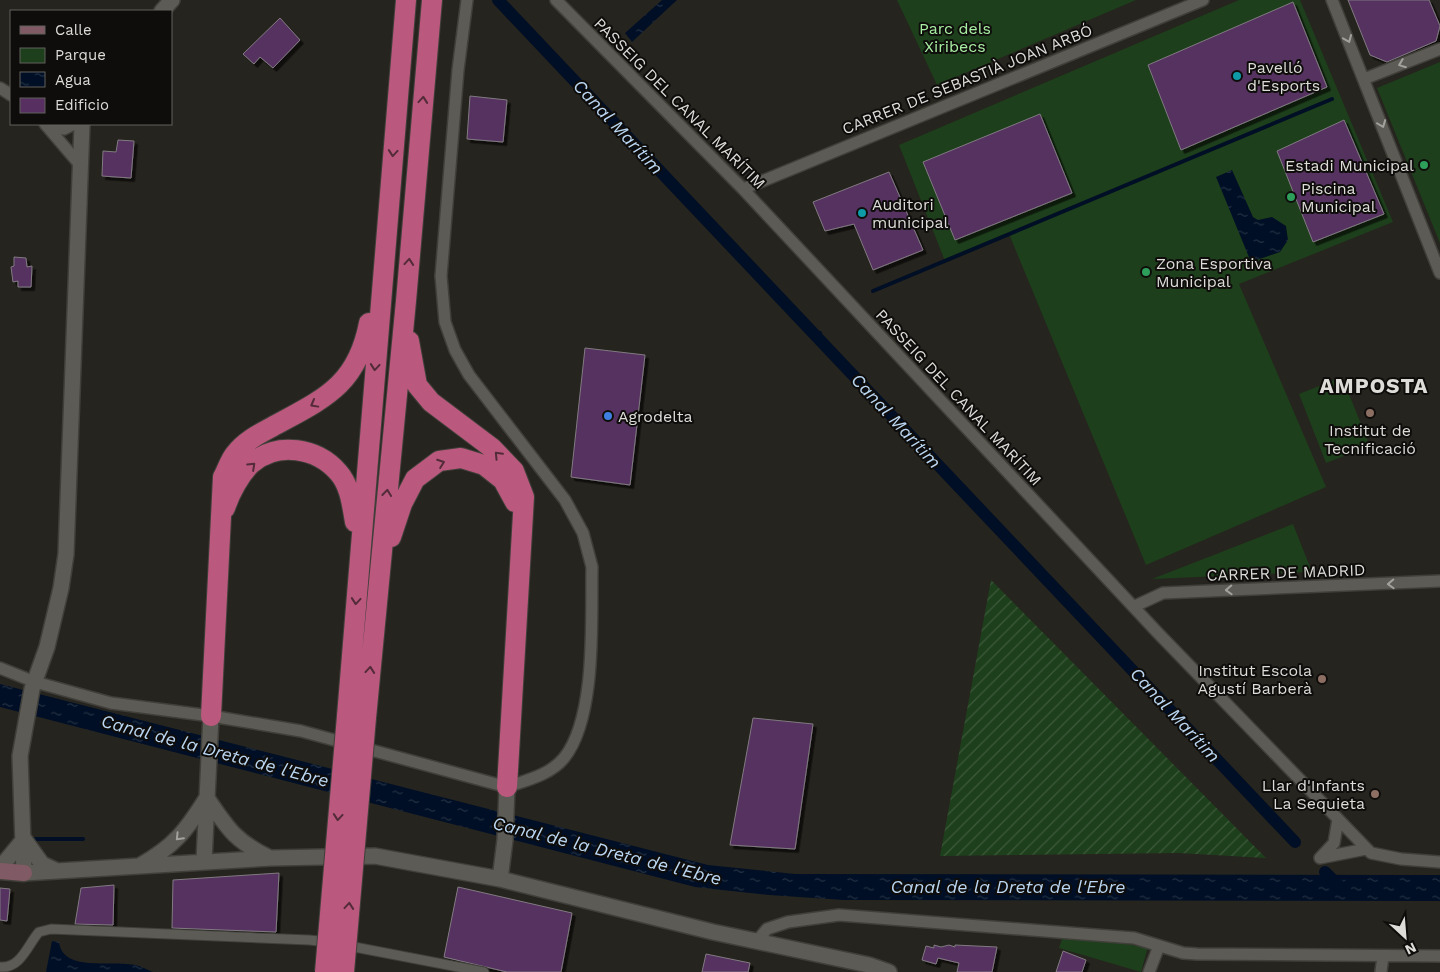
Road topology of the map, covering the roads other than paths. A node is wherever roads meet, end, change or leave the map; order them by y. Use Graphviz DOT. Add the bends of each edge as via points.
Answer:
graph roads {
  1 [pos="172,0"];
  2 [pos="406,0"];
  3 [pos="432,0"];
  4 [pos="467,0"];
  5 [pos="556,0"];
  6 [pos="1204,0"];
  7 [pos="1332,0"];
  8 [pos="163,10"];
  9 [pos="1440,49"];
  10 [pos="1364,79"];
  11 [pos="47,125"];
  12 [pos="72,125"];
  13 [pos="82,125"];
  14 [pos="81,166"];
  15 [pos="743,189"];
  16 [pos="386,238"];
  17 [pos="1440,273"];
  18 [pos="406,301"];
  19 [pos="221,522"];
  20 [pos="522,530"];
  21 [pos="360,553"];
  22 [pos="378,577"];
  23 [pos="1440,581"];
  24 [pos="1135,606"];
  25 [pos="0,668"];
  26 [pos="33,685"];
  27 [pos="356,717"];
  28 [pos="211,721"];
  29 [pos="507,796"];
  30 [pos="207,798"];
  31 [pos="1338,819"];
  32 [pos="24,839"];
  33 [pos="1368,851"];
  34 [pos="271,858"];
  35 [pos="204,861"];
  36 [pos="1440,862"];
  37 [pos="137,867"];
  38 [pos="0,869"];
  39 [pos="59,871"];
  40 [pos="24,872"];
  41 [pos="500,879"];
  42 [pos="756,941"];
  43 [pos="1159,946"];
  44 [pos="1440,956"];
  45 [pos="1383,957"];
  46 [pos="0,967"];
  47 [pos="325,972"];
  48 [pos="344,972"];
  49 [pos="484,972"];
  50 [pos="889,972"];
  51 [pos="1150,972"];
  52 [pos="1381,972"];
  1 -- 8 [label="street"];
  2 -- 16 [label="highway, one-way"];
  18 -- 3 [label="highway, one-way"];
  4 -- 29 [label="street" via="441,276 445,322 469,375 565,500 583,533 592,567 587,683 578,732 564,757 553,768"];
  5 -- 15 [label="street, PASSEIG DEL CANAL MARÍTIM"];
  6 -- 15 [label="street, CARRER DE SEBASTIÀ JOAN ARBÓ"];
  7 -- 10 [label="street, one-way"];
  9 -- 10 [label="street, one-way"];
  10 -- 17 [label="street, one-way"];
  11 -- 12 [label="street" via="64,129"];
  11 -- 14 [label="street"];
  13 -- 14 [label="street"];
  14 -- 26 [label="street" via="66,554 54,622"];
  15 -- 24 [label="street, PASSEIG DEL CANAL MARÍTIM"];
  16 -- 19 [label="highway, one-way" via="365,343 348,376 328,396 252,438 235,454 223,478"];
  16 -- 21 [label="highway, one-way"];
  20 -- 18 [label="highway, one-way" via="524,497 514,471 492,448 430,402 417,385 411,359"];
  22 -- 18 [label="highway, one-way"];
  19 -- 21 [label="highway, one-way" via="231,492 252,463 277,450 296,449 321,456 340,473 350,495"];
  19 -- 28 [label="highway"];
  22 -- 20 [label="highway, one-way" via="402,504 415,478 439,461 461,458 484,465 503,480 515,499"];
  20 -- 29 [label="highway"];
  21 -- 27 [label="highway, one-way"];
  27 -- 22 [label="highway, one-way"];
  23 -- 24 [label="street, CARRER DE MADRID, one-way" via="1163,593"];
  24 -- 31 [label="street, PASSEIG DEL CANAL MARÍTIM"];
  25 -- 26 [label="street"];
  26 -- 28 [label="street"];
  26 -- 32 [label="street" via="20,756"];
  27 -- 47 [label="highway, one-way, bridge"];
  48 -- 27 [label="highway, one-way, bridge"];
  28 -- 29 [label="street" via="301,731"];
  28 -- 30 [label="street"];
  29 -- 41 [label="street"];
  30 -- 34 [label="street" via="231,834"];
  30 -- 35 [label="street"];
  30 -- 37 [label="street, one-way" via="188,828 166,850"];
  31 -- 33 [label="street, PASSEIG DEL CANAL MARÍTIM"];
  31 -- 33 [label="street" via="1334,843 1320,858"];
  32 -- 38 [label="street"];
  32 -- 39 [label="street" via="42,864"];
  32 -- 40 [label="street"];
  33 -- 36 [label="street" via="1401,859"];
  34 -- 35 [label="street"];
  34 -- 41 [label="street" via="375,856"];
  35 -- 37 [label="street"];
  37 -- 39 [label="street"];
  38 -- 40 [label="main road"];
  39 -- 40 [label="street"];
  41 -- 42 [label="street"];
  42 -- 43 [label="street" via="767,929 788,922 839,915 1134,938"];
  42 -- 50 [label="street"];
  43 -- 45 [label="street" via="1183,954"];
  43 -- 51 [label="street"];
  44 -- 45 [label="street"];
  45 -- 52 [label="street"];
  46 -- 49 [label="street" via="18,961 39,932 50,929 315,940"];
}
